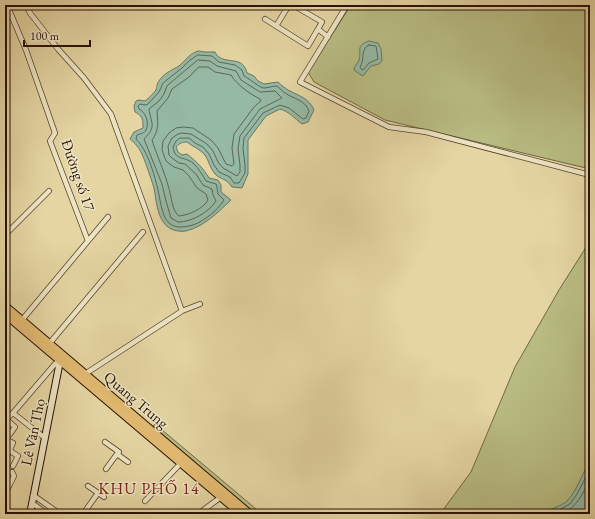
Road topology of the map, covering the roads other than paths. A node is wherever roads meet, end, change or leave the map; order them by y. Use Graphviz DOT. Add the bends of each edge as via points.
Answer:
graph roads {
  1 [pos="7,5"];
  2 [pos="26,5"];
  3 [pos="289,5"];
  4 [pos="293,5"];
  5 [pos="347,5"];
  6 [pos="265,19"];
  7 [pos="276,26"];
  8 [pos="318,30"];
  9 [pos="328,37"];
  10 [pos="590,175"];
  11 [pos="49,191"];
  12 [pos="108,217"];
  13 [pos="143,232"];
  14 [pos="5,236"];
  15 [pos="88,241"];
  16 [pos="200,304"];
  17 [pos="5,306"];
  18 [pos="182,311"];
  19 [pos="5,314"];
  20 [pos="22,320"];
  21 [pos="49,344"];
  22 [pos="61,358"];
  23 [pos="85,374"];
  24 [pos="13,413"];
  25 [pos="6,420"];
  26 [pos="143,428"];
  27 [pos="10,434"];
  28 [pos="45,438"];
  29 [pos="5,439"];
  30 [pos="106,442"];
  31 [pos="10,451"];
  32 [pos="117,454"];
  33 [pos="5,460"];
  34 [pos="128,462"];
  35 [pos="181,463"];
  36 [pos="13,466"];
  37 [pos="106,469"];
  38 [pos="12,472"];
  39 [pos="88,486"];
  40 [pos="5,489"];
  41 [pos="98,493"];
  42 [pos="33,495"];
  43 [pos="223,495"];
  44 [pos="104,497"];
  45 [pos="145,502"];
  46 [pos="32,503"];
  47 [pos="238,513"];
  48 [pos="30,514"];
  49 [pos="47,514"];
  50 [pos="60,514"];
  51 [pos="83,514"];
  52 [pos="198,514"];
  53 [pos="250,514"];
  1 -- 15 [label="street, Đường số 17" via="55,133 50,141"];
  2 -- 18 [label="street" via="111,114"];
  3 -- 7 [label="street"];
  4 -- 8 [label="street" via="322,22"];
  5 -- 9 [label="street"];
  6 -- 7 [label="street"];
  7 -- 8 [label="street" via="308,46"];
  8 -- 9 [label="street"];
  9 -- 10 [label="street" via="300,82 389,127 426,132"];
  11 -- 14 [label="street"];
  12 -- 15 [label="street"];
  13 -- 21 [label="street"];
  15 -- 20 [label="street"];
  16 -- 18 [label="street"];
  17 -- 20 [label="main road, Quang Trung"];
  18 -- 23 [label="street"];
  19 -- 22 [label="main road, Quang Trung"];
  20 -- 21 [label="main road, Quang Trung"];
  21 -- 22 [label="main road, Quang Trung"];
  22 -- 23 [label="main road, Quang Trung"];
  22 -- 24 [label="street"];
  22 -- 26 [label="main road, Quang Trung"];
  22 -- 28 [label="main road, Lê Văn Thọ"];
  23 -- 26 [label="main road, Quang Trung"];
  24 -- 25 [label="street"];
  24 -- 28 [label="street"];
  25 -- 27 [label="street" via="15,427"];
  26 -- 35 [label="main road, Quang Trung"];
  26 -- 43 [label="main road, Quang Trung"];
  28 -- 42 [label="main road, Lê Văn Thọ"];
  29 -- 31 [label="street" via="13,443"];
  30 -- 32 [label="street" via="119,452"];
  31 -- 33 [label="street"];
  31 -- 36 [label="street" via="18,456"];
  32 -- 34 [label="street"];
  32 -- 37 [label="street"];
  35 -- 43 [label="main road, Quang Trung"];
  35 -- 45 [label="street"];
  38 -- 40 [label="street" via="14,476 7,490"];
  39 -- 41 [label="street"];
  41 -- 44 [label="street"];
  41 -- 51 [label="street"];
  42 -- 46 [label="main road, Lê Văn Thọ"];
  42 -- 50 [label="street"];
  43 -- 47 [label="main road, Quang Trung"];
  43 -- 52 [label="street"];
  43 -- 53 [label="main road, Quang Trung"];
  46 -- 48 [label="main road, Lê Văn Thọ"];
  46 -- 49 [label="street"];
}
